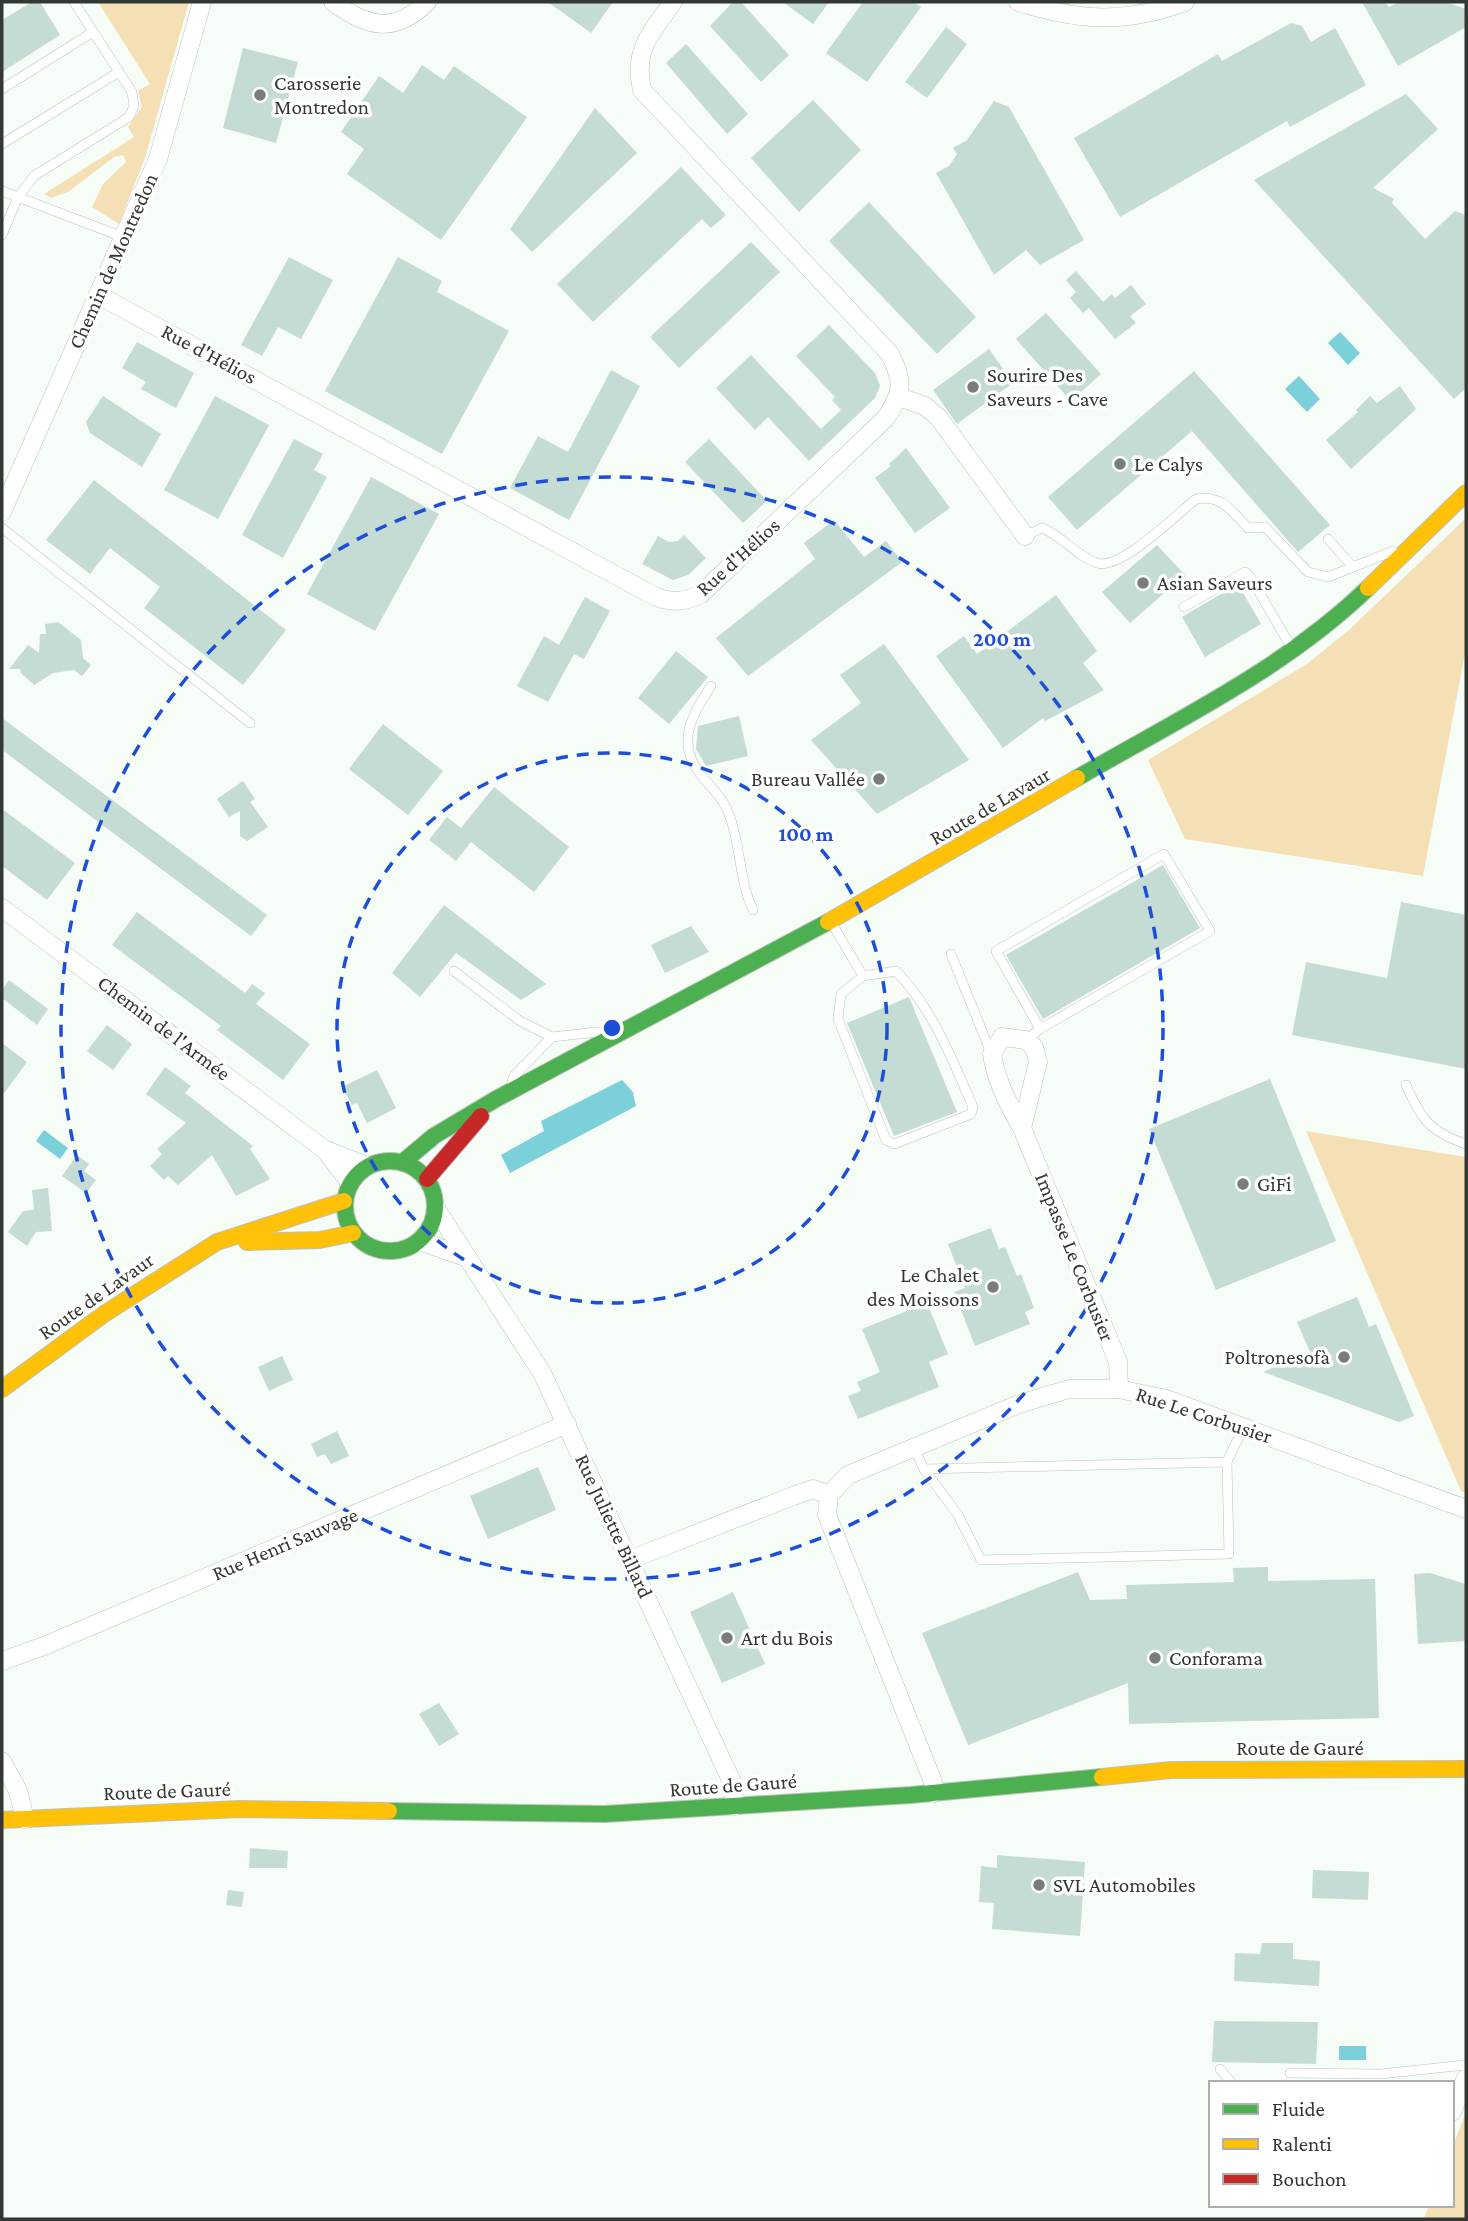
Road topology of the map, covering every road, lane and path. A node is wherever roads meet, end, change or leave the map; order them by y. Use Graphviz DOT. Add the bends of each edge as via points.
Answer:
graph roads {
  1 [pos="74,2"];
  2 [pos="202,2"];
  3 [pos="333,2"];
  4 [pos="427,2"];
  5 [pos="673,2"];
  6 [pos="1018,2"];
  7 [pos="1185,2"];
  8 [pos="93,32"];
  9 [pos="119,72"];
  10 [pos="2,89"];
  11 [pos="2,144"];
  12 [pos="2,191"];
  13 [pos="18,197"];
  14 [pos="2,235"];
  15 [pos="123,237"];
  16 [pos="97,295"];
  17 [pos="899,397"];
  18 [pos="1466,493"];
  19 [pos="2,512"];
  20 [pos="2,528"];
  21 [pos="1025,536"];
  22 [pos="1328,540"];
  23 [pos="1409,550"];
  24 [pos="1353,567"];
  25 [pos="1184,607"];
  26 [pos="1293,651"];
  27 [pos="711,686"];
  28 [pos="250,723"];
  29 [pos="2,908"];
  30 [pos="753,910"];
  31 [pos="831,921"];
  32 [pos="951,954"];
  33 [pos="454,971"];
  34 [pos="863,976"];
  35 [pos="628,1029"];
  36 [pos="1033,1035"];
  37 [pos="552,1037"];
  38 [pos="992,1054"];
  39 [pos="1406,1085"];
  40 [pos="502,1095"];
  41 [pos="1023,1128"];
  42 [pos="1466,1144"];
  43 [pos="325,1150"];
  44 [pos="403,1162"];
  45 [pos="368,1166"];
  46 [pos="427,1179"];
  47 [pos="350,1183"];
  48 [pos="344,1201"];
  49 [pos="436,1209"];
  50 [pos="353,1233"];
  51 [pos="420,1241"];
  52 [pos="217,1242"];
  53 [pos="468,1258"];
  54 [pos="2,1389"];
  55 [pos="1119,1389"];
  56 [pos="567,1424"];
  57 [pos="1244,1426"];
  58 [pos="913,1447"];
  59 [pos="1227,1462"];
  60 [pos="924,1469"];
  61 [pos="830,1496"];
  62 [pos="1466,1508"];
  63 [pos="629,1560"];
  64 [pos="2,1661"];
  65 [pos="2,1761"];
  66 [pos="1466,1769"];
  67 [pos="935,1793"];
  68 [pos="735,1806"];
  69 [pos="25,1819"];
  70 [pos="2,1821"];
  71 [pos="1466,2065"];
  72 [pos="1220,2069"];
  73 [pos="1290,2073"];
  74 [pos="1466,2078"];
  75 [pos="1230,2081"];
  76 [pos="1454,2107"];
  1 -- 8 [label="lane"];
  2 -- 15 [label="street, Chemin de Montredon" via="158,159"];
  3 -- 4 [label="street" via="355,18 378,24 399,23"];
  5 -- 17 [label="street" via="638,58 642,90 890,354 901,383"];
  6 -- 7 [label="street" via="1072,17 1128,18"];
  8 -- 9 [label="lane"];
  8 -- 10 [label="lane"];
  9 -- 11 [label="lane"];
  9 -- 13 [label="lane" via="132,92 134,106 129,117 34,176"];
  12 -- 13 [label="lane"];
  13 -- 14 [label="lane"];
  13 -- 15 [label="lane"];
  15 -- 16 [label="street, Chemin de Montredon"];
  16 -- 17 [label="street, Rue d'Hélios" via="656,597 673,602 701,594 886,418"];
  16 -- 19 [label="street, Chemin de Montredon"];
  17 -- 21 [label="street" via="925,406 939,418"];
  18 -- 23 [label="main road, Route de Lavaur"];
  20 -- 28 [label="lane"];
  21 -- 24 [label="lane" via="1042,528 1100,565 1119,561 1196,499 1210,496 1222,501 1248,527 1265,527 1308,572 1328,577"];
  22 -- 24 [label="lane"];
  23 -- 24 [label="lane"];
  23 -- 26 [label="main road, Route de Lavaur" via="1341,614"];
  25 -- 26 [label="lane" via="1245,572"];
  26 -- 31 [label="main road, Route de Lavaur"];
  27 -- 30 [label="lane" via="691,718 687,734 699,772 730,813 744,889"];
  29 -- 43 [label="street, Chemin de l'Armée"];
  31 -- 34 [label="lane"];
  31 -- 35 [label="main road, Route de Lavaur"];
  32 -- 38 [label="lane"];
  33 -- 37 [label="lane" via="520,1021"];
  34 -- 34 [label="lane" via="896,971 917,992 948,1050 973,1107 971,1114 894,1144 886,1140 838,1019 841,994"];
  35 -- 37 [label="lane"];
  35 -- 40 [label="main road, Route de Lavaur"];
  36 -- 36 [label="lane" via="996,951 1164,853 1210,931"];
  36 -- 38 [label="street" via="1002,1037"];
  36 -- 41 [label="street" via="1038,1062"];
  37 -- 40 [label="lane"];
  38 -- 41 [label="street, Impasse Le Corbusier" via="1011,1111"];
  39 -- 42 [label="lane" via="1419,1115 1442,1136"];
  40 -- 44 [label="main road, Route de Lavaur" via="434,1136"];
  40 -- 46 [label="main road, Route de Lavaur"];
  41 -- 55 [label="street, Impasse Le Corbusier" via="1118,1362"];
  43 -- 45 [label="street, Chemin de l'Armée"];
  43 -- 47 [label="street, Chemin de l'Armée"];
  44 -- 45 [label="main road" via="385,1160"];
  44 -- 46 [label="main road"];
  45 -- 47 [label="main road"];
  46 -- 49 [label="main road"];
  47 -- 48 [label="main road"];
  48 -- 50 [label="main road"];
  48 -- 52 [label="main road, Route de Lavaur"];
  49 -- 51 [label="main road"];
  49 -- 53 [label="street, Rue Juliette Billard"];
  50 -- 51 [label="main road" via="367,1245 385,1251 403,1250"];
  50 -- 52 [label="main road" via="316,1240"];
  51 -- 53 [label="street"];
  52 -- 54 [label="main road, Route de Lavaur" via="104,1314"];
  53 -- 56 [label="street, Rue Juliette Billard" via="542,1373"];
  55 -- 57 [label="street, Rue Le Corbusier" via="1155,1395"];
  55 -- 58 [label="street, Rue Le Corbusier" via="1069,1389 1042,1396"];
  56 -- 63 [label="street, Rue Juliette Billard"];
  56 -- 64 [label="street, Rue Henri Sauvage"];
  57 -- 59 [label="lane"];
  57 -- 62 [label="street, Rue Le Corbusier"];
  58 -- 60 [label="lane"];
  58 -- 61 [label="street, Rue Le Corbusier" via="848,1475"];
  59 -- 60 [label="lane"];
  59 -- 60 [label="lane" via="1229,1554 1074,1559 981,1560 958,1515"];
  61 -- 63 [label="street" via="813,1489"];
  61 -- 67 [label="street" via="827,1515 831,1529"];
  63 -- 68 [label="street, Rue Juliette Billard" via="732,1782"];
  65 -- 69 [label="street" via="19,1791"];
  66 -- 67 [label="main road, Route de Gauré" via="1171,1770"];
  67 -- 68 [label="main road, Route de Gauré"];
  68 -- 69 [label="main road, Route de Gauré" via="558,1815 240,1809"];
  69 -- 70 [label="main road, Route de Gauré"];
  71 -- 73 [label="lane" via="1380,2074"];
  72 -- 75 [label="lane"];
  74 -- 76 [label="street"];
}
